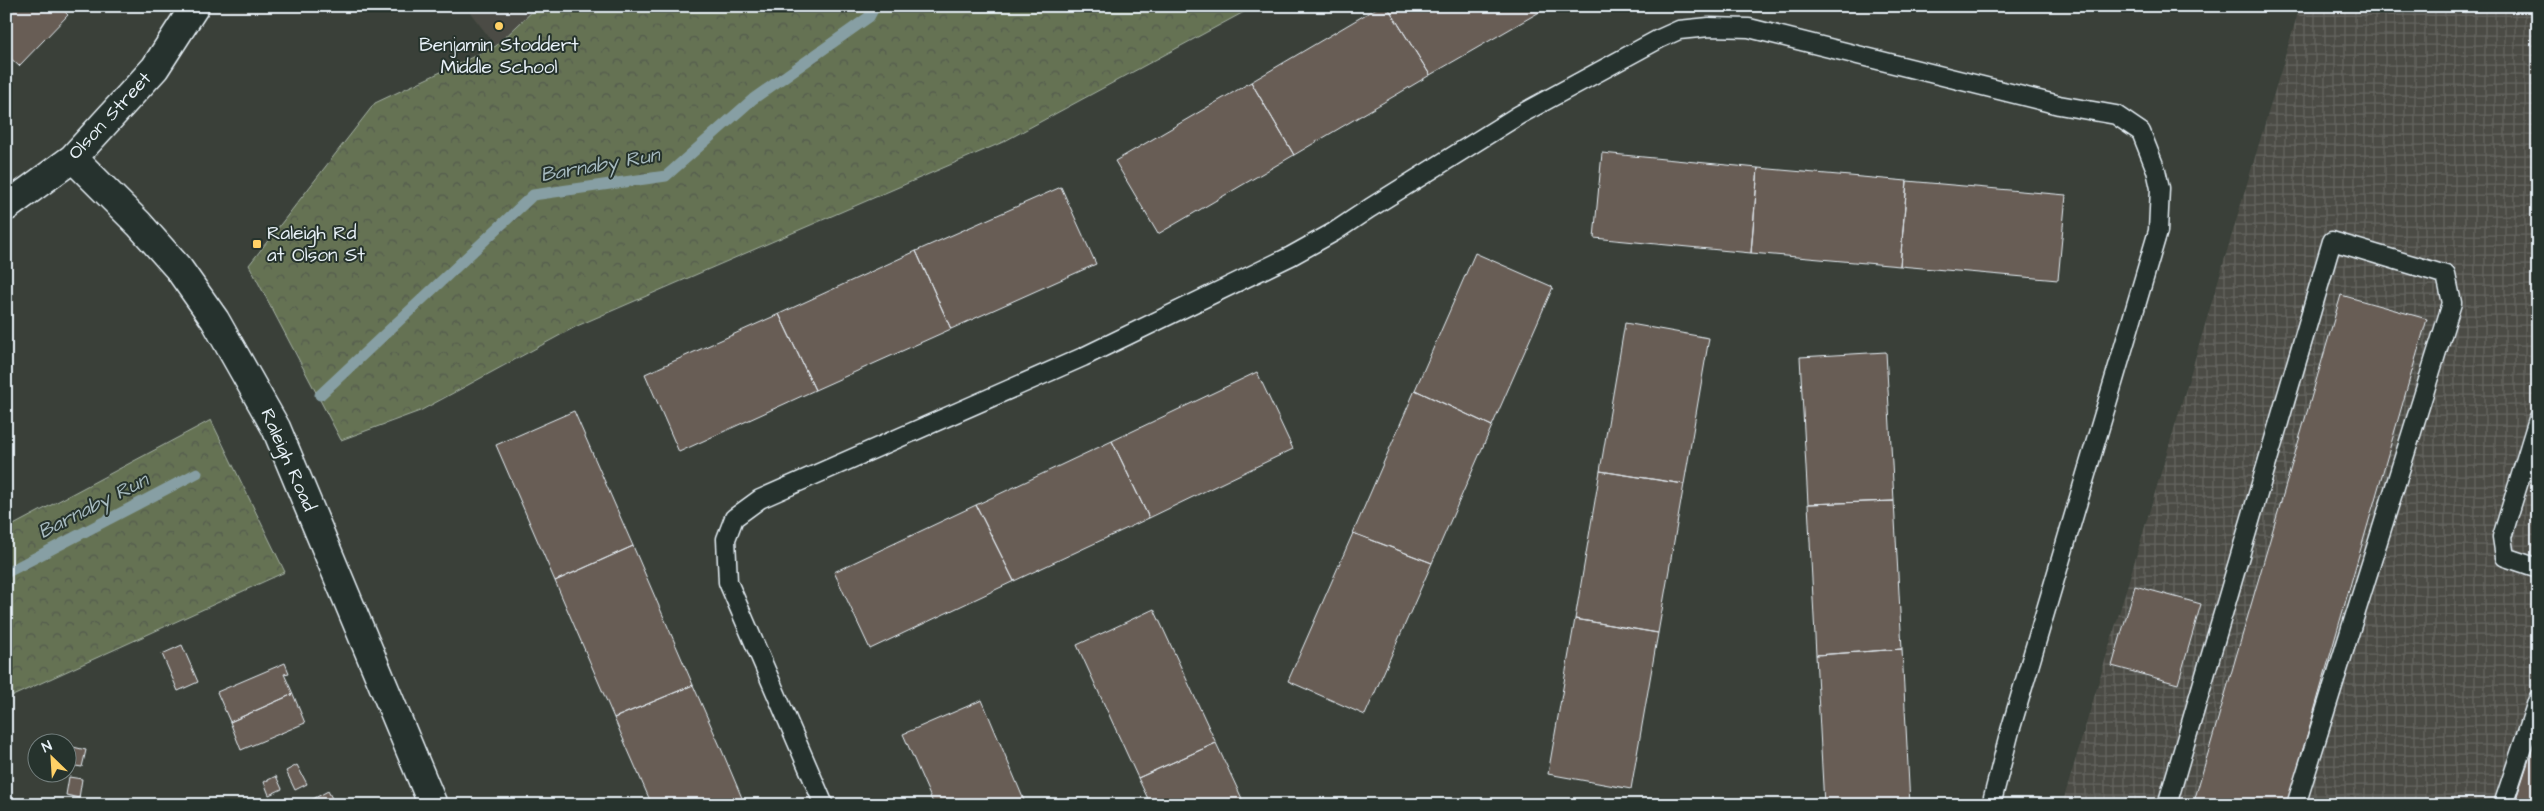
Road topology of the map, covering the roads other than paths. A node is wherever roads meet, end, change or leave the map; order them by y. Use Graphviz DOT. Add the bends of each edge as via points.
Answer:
graph roads {
  1 [pos="195,6"];
  2 [pos="73,158"];
  3 [pos="6,207"];
  4 [pos="2538,419"];
  5 [pos="2538,568"];
  6 [pos="2538,699"];
  7 [pos="433,805"];
  8 [pos="824,805"];
  9 [pos="1991,805"];
  10 [pos="2168,805"];
  11 [pos="2296,805"];
  12 [pos="2503,805"];
  1 -- 2 [label="street, Olson Street" via="155,68"];
  2 -- 3 [label="street, Olson Street"];
  2 -- 7 [label="street, Raleigh Road" via="139,224 178,269 215,320 276,428"];
  4 -- 5 [label="lane" via="2502,537 2505,557"];
  6 -- 12 [label="lane"];
  8 -- 9 [label="lane" via="728,582 726,539 734,518 760,499 1083,357 1291,256 1519,115 1618,60 1680,30 1709,27 1749,28 2059,105 2116,115 2141,132 2156,170 2160,188 2158,231"];
  10 -- 11 [label="lane" via="2332,241 2446,275 2452,303"];
}
